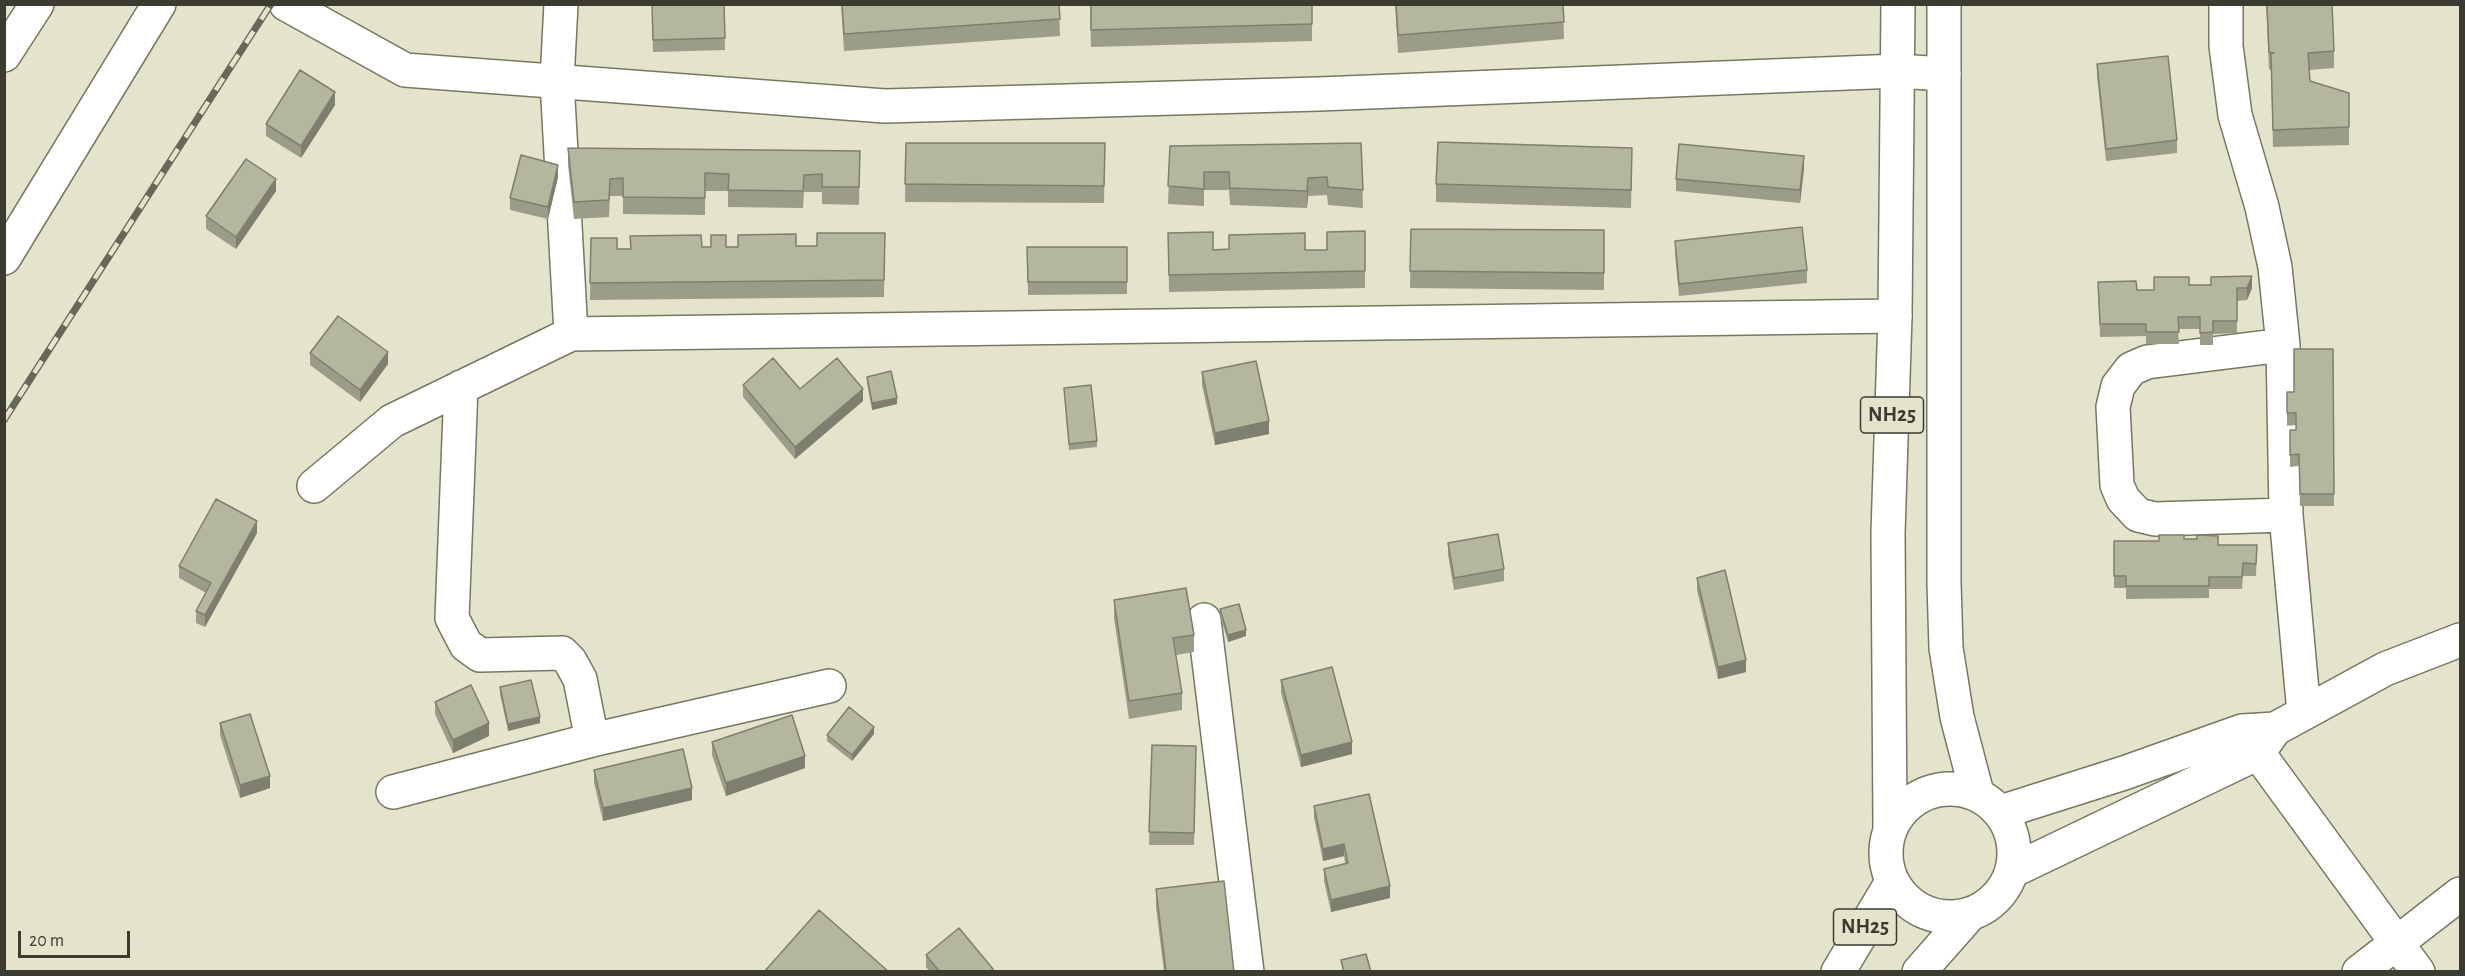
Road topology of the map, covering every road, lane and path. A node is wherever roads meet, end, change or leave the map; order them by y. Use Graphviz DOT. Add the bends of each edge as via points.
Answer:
graph roads {
  1 [pos="37,4"];
  2 [pos="159,4"];
  3 [pos="286,4"];
  4 [pos="561,4"];
  5 [pos="1898,4"];
  6 [pos="1944,4"];
  7 [pos="2226,4"];
  8 [pos="4,55"];
  9 [pos="1898,71"];
  10 [pos="1944,74"];
  11 [pos="557,81"];
  12 [pos="4,258"];
  13 [pos="1895,316"];
  14 [pos="571,334"];
  15 [pos="2283,345"];
  16 [pos="461,387"];
  17 [pos="314,486"];
  18 [pos="2286,515"];
  19 [pos="1204,620"];
  20 [pos="2460,640"];
  21 [pos="829,686"];
  22 [pos="2304,713"];
  23 [pos="2258,738"];
  24 [pos="592,740"];
  25 [pos="393,792"];
  26 [pos="1989,803"];
  27 [pos="1890,826"];
  28 [pos="2012,871"];
  29 [pos="1892,882"];
  30 [pos="2460,894"];
  31 [pos="1971,914"];
  32 [pos="2396,942"];
  33 [pos="1247,972"];
  34 [pos="1838,972"];
  35 [pos="1919,972"];
  36 [pos="2359,972"];
  37 [pos="2418,972"];
  1 -- 8 [label="street"];
  2 -- 12 [label="street"];
  3 -- 11 [label="street" via="405,70"];
  4 -- 11 [label="street"];
  5 -- 9 [label="street, NH25"];
  6 -- 10 [label="street, NH25"];
  7 -- 15 [label="street" via="2226,46 2235,115 2275,267"];
  9 -- 10 [label="street"];
  9 -- 11 [label="street" via="885,106"];
  9 -- 13 [label="street, NH25"];
  10 -- 26 [label="street, NH25" via="1946,648 1957,717"];
  11 -- 14 [label="street"];
  13 -- 14 [label="street"];
  13 -- 27 [label="street, NH25" via="1888,533"];
  14 -- 16 [label="street"];
  15 -- 18 [label="street"];
  15 -- 18 [label="street" via="2147,362 2131,369 2118,386 2113,407 2117,485 2123,499 2138,515 2155,519"];
  16 -- 17 [label="street" via="392,421"];
  16 -- 24 [label="street" via="452,618 466,645 480,655 562,653 580,679"];
  18 -- 22 [label="street"];
  19 -- 33 [label="street"];
  20 -- 22 [label="street" via="2385,669"];
  21 -- 24 [label="street"];
  22 -- 23 [label="street"];
  23 -- 26 [label="street"];
  23 -- 28 [label="street"];
  23 -- 32 [label="street"];
  24 -- 25 [label="street"];
  26 -- 27 [label="street" via="1943,788 1912,800"];
  26 -- 28 [label="street, NH25" via="2014,841"];
  27 -- 29 [label="street, NH25" via="1885,854"];
  28 -- 31 [label="street, NH25" via="1996,898"];
  29 -- 31 [label="street, NH25" via="1912,905 1940,917"];
  29 -- 34 [label="street, NH25"];
  30 -- 32 [label="street"];
  31 -- 35 [label="street, NH25"];
  32 -- 36 [label="street"];
  32 -- 37 [label="street"];
}
